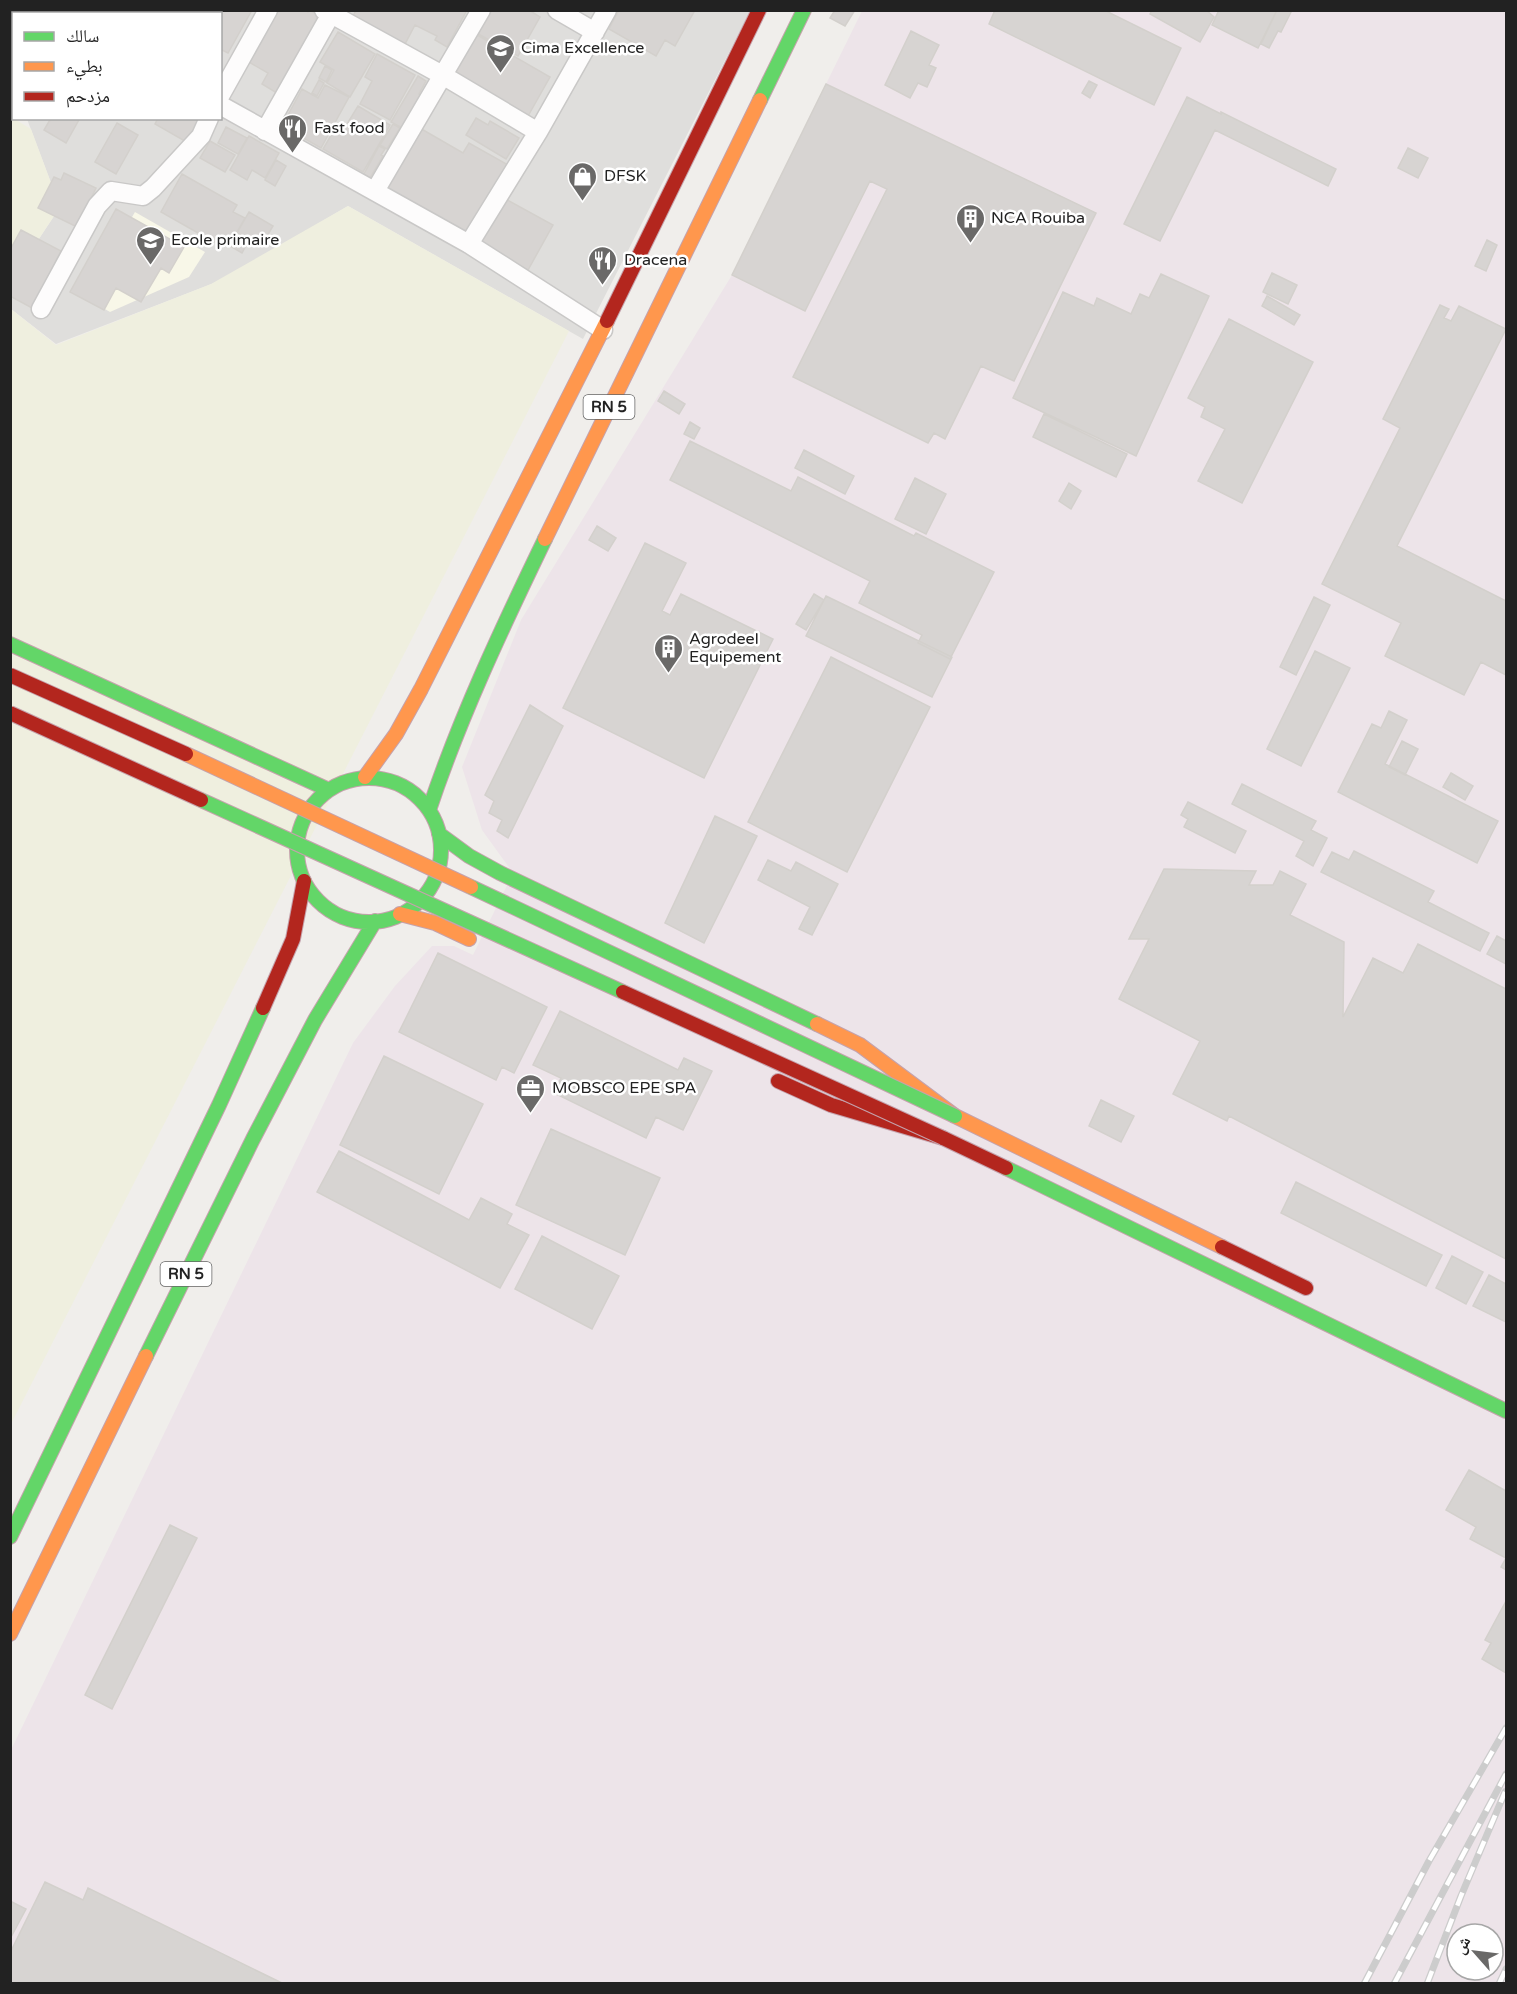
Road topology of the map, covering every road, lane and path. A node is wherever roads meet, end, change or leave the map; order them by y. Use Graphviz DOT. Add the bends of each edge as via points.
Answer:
graph roads {
  1 [pos="268,10"];
  2 [pos="481,10"];
  3 [pos="557,10"];
  4 [pos="607,10"];
  5 [pos="759,10"];
  6 [pos="804,10"];
  7 [pos="327,12"];
  8 [pos="595,32"];
  9 [pos="444,76"];
  10 [pos="222,92"];
  11 [pos="222,106"];
  12 [pos="209,120"];
  13 [pos="265,131"];
  14 [pos="538,132"];
  15 [pos="375,191"];
  16 [pos="469,244"];
  17 [pos="41,309"];
  18 [pos="603,330"];
  19 [pos="10,644"];
  20 [pos="10,675"];
  21 [pos="10,713"];
  22 [pos="365,777"];
  23 [pos="329,790"];
  24 [pos="429,810"];
  25 [pos="439,834"];
  26 [pos="304,881"];
  27 [pos="400,914"];
  28 [pos="375,921"];
  29 [pos="479,943"];
  30 [pos="767,1076"];
  31 [pos="955,1116"];
  32 [pos="943,1138"];
  33 [pos="1324,1297"];
  34 [pos="1506,1410"];
  35 [pos="10,1537"];
  36 [pos="10,1634"];
  1 -- 10 [label="street"];
  2 -- 9 [label="street"];
  3 -- 8 [label="street"];
  4 -- 8 [label="street"];
  5 -- 18 [label="highway, RN 5"];
  6 -- 24 [label="highway, RN 5" via="509,614 467,705"];
  7 -- 9 [label="street"];
  7 -- 13 [label="street"];
  8 -- 14 [label="street"];
  9 -- 14 [label="street"];
  9 -- 15 [label="street"];
  11 -- 13 [label="street"];
  12 -- 17 [label="street" via="201,136 143,196 111,191 97,206"];
  13 -- 15 [label="street"];
  14 -- 16 [label="street"];
  15 -- 16 [label="street"];
  16 -- 18 [label="street"];
  18 -- 22 [label="highway, RN 5" via="422,688"];
  19 -- 23 [label="highway"];
  20 -- 31 [label="highway, bridge" via="254,784"];
  21 -- 32 [label="highway, bridge"];
  22 -- 23 [label="highway"];
  22 -- 24 [label="highway" via="401,785 417,795"];
  23 -- 26 [label="highway" via="303,820 292,858"];
  24 -- 25 [label="highway"];
  25 -- 27 [label="highway" via="441,853 429,889"];
  25 -- 31 [label="highway" via="500,873 860,1045"];
  26 -- 28 [label="highway" via="333,912 346,918"];
  26 -- 35 [label="highway, RN 5" via="293,939 271,992"];
  27 -- 28 [label="highway"];
  27 -- 29 [label="highway" via="435,923"];
  28 -- 36 [label="highway, RN 5" via="315,1020 253,1139"];
  30 -- 32 [label="highway" via="831,1105"];
  31 -- 33 [label="highway"];
  32 -- 34 [label="highway"];
}
